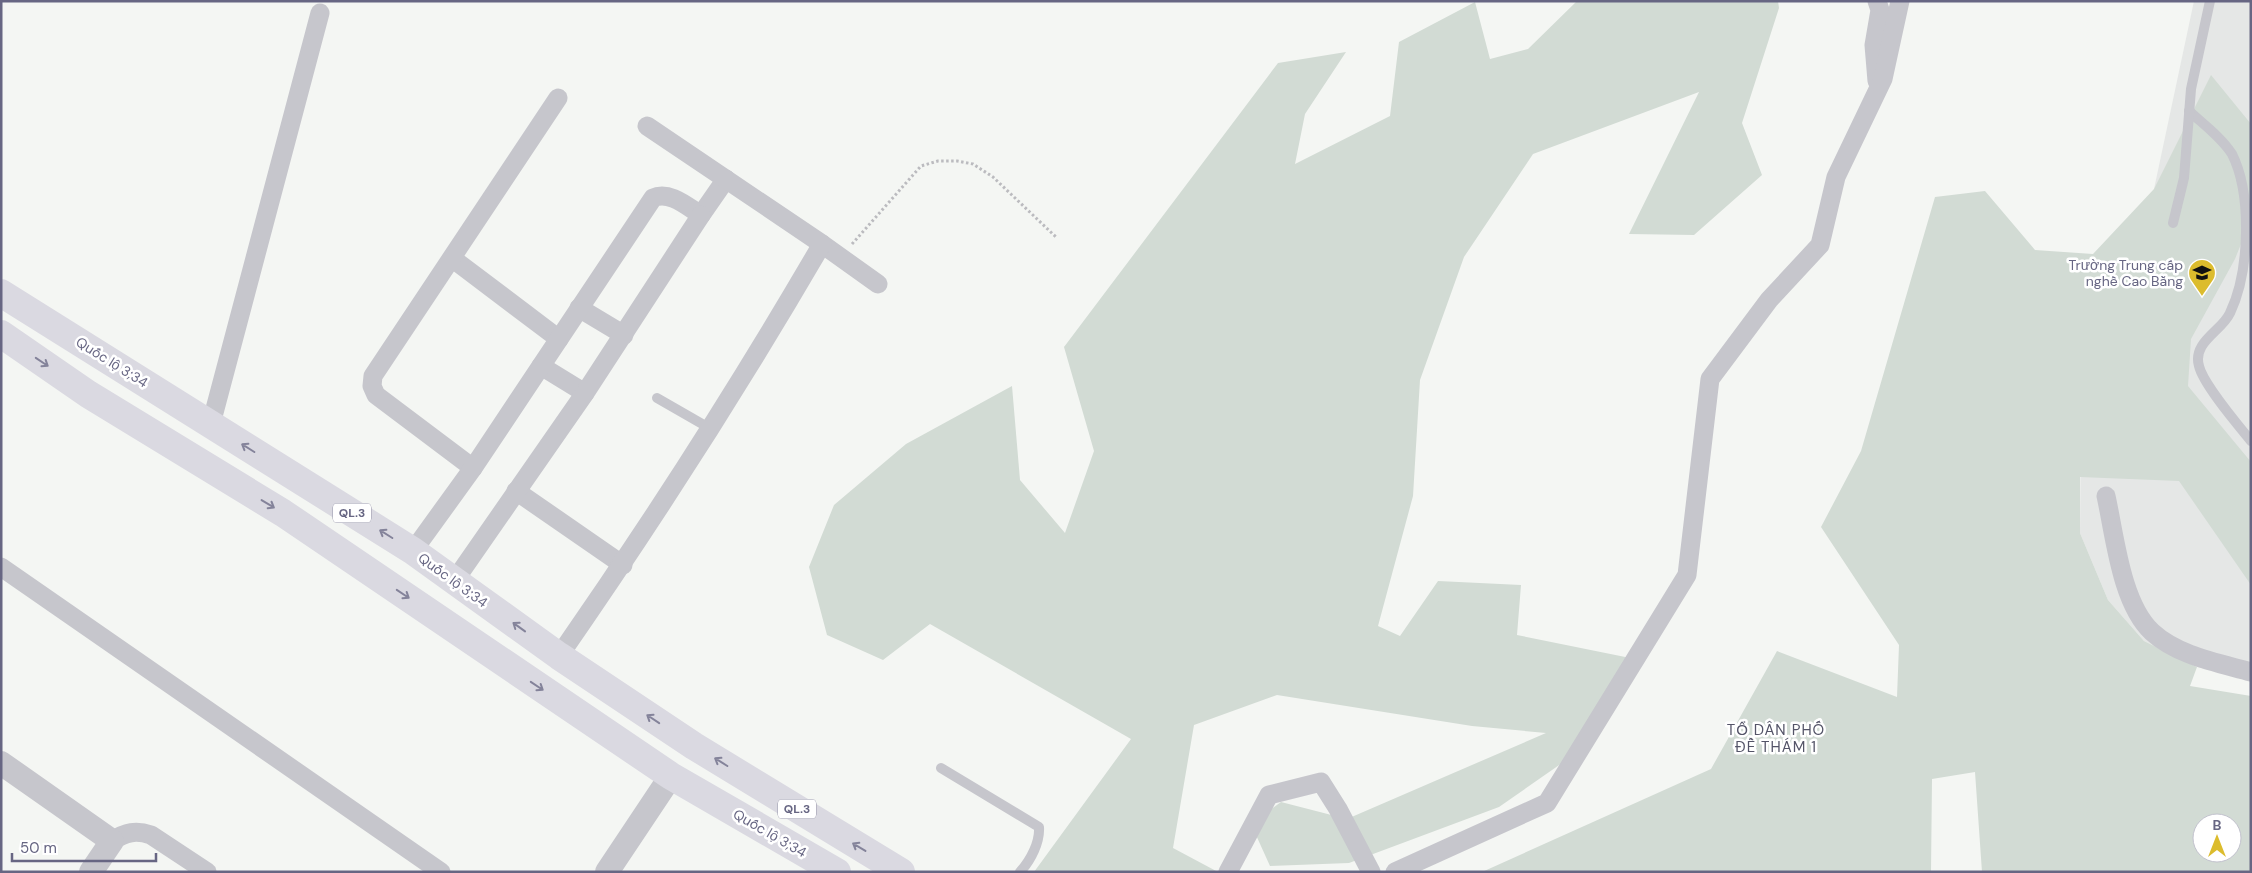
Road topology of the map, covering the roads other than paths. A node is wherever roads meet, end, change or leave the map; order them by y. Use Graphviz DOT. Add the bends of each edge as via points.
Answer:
graph roads {
  1 [pos="1877,1"];
  2 [pos="1900,1"];
  3 [pos="2210,1"];
  4 [pos="320,13"];
  5 [pos="1878,90"];
  6 [pos="558,98"];
  7 [pos="2189,111"];
  8 [pos="647,126"];
  9 [pos="726,179"];
  10 [pos="701,215"];
  11 [pos="2173,223"];
  12 [pos="822,244"];
  13 [pos="453,258"];
  14 [pos="878,284"];
  15 [pos="1,293"];
  16 [pos="579,308"];
  17 [pos="1,334"];
  18 [pos="624,335"];
  19 [pos="559,339"];
  20 [pos="541,366"];
  21 [pos="585,393"];
  22 [pos="657,398"];
  23 [pos="211,424"];
  24 [pos="711,429"];
  25 [pos="2251,441"];
  26 [pos="191,457"];
  27 [pos="473,468"];
  28 [pos="516,491"];
  29 [pos="2106,496"];
  30 [pos="414,552"];
  31 [pos="623,565"];
  32 [pos="1,567"];
  33 [pos="455,580"];
  34 [pos="559,656"];
  35 [pos="2251,672"];
  36 [pos="694,746"];
  37 [pos="1,764"];
  38 [pos="941,768"];
  39 [pos="671,776"];
  40 [pos="112,841"];
  41 [pos="91,872"];
  42 [pos="207,872"];
  43 [pos="441,872"];
  44 [pos="606,872"];
  45 [pos="837,872"];
  46 [pos="901,872"];
  47 [pos="1020,872"];
  48 [pos="1228,872"];
  49 [pos="1371,872"];
  50 [pos="1395,872"];
  1 -- 5 [label="street" via="1880,10 1874,45"];
  2 -- 5 [label="street"];
  3 -- 7 [label="lane"];
  4 -- 23 [label="street"];
  5 -- 50 [label="street" via="1836,177 1820,246 1769,300 1710,379 1687,575 1547,803"];
  6 -- 13 [label="street"];
  7 -- 11 [label="lane" via="2184,178"];
  7 -- 25 [label="lane" via="2232,153 2239,166 2246,196 2249,236 2242,275 2230,314 2204,343 2198,358 2202,373"];
  8 -- 9 [label="street"];
  9 -- 10 [label="street"];
  9 -- 12 [label="street"];
  10 -- 16 [label="street" via="667,196 653,198"];
  10 -- 18 [label="street"];
  12 -- 14 [label="street"];
  12 -- 24 [label="street"];
  13 -- 19 [label="street"];
  13 -- 27 [label="street" via="373,376 372,386 376,396"];
  15 -- 23 [label="highway, Quốc lộ 3;34 / QL.3"];
  16 -- 18 [label="street"];
  16 -- 19 [label="street"];
  17 -- 26 [label="highway, Quốc lộ 3;34 / QL.3, one-way" via="88,394"];
  18 -- 21 [label="street"];
  19 -- 20 [label="street"];
  20 -- 21 [label="street"];
  20 -- 27 [label="street"];
  21 -- 28 [label="street"];
  22 -- 24 [label="lane"];
  23 -- 26 [label="highway"];
  30 -- 23 [label="highway, Quốc lộ 3;34 / QL.3, one-way"];
  24 -- 31 [label="street"];
  26 -- 39 [label="highway, Quốc lộ 3;34 / QL.3, one-way" via="283,513"];
  27 -- 30 [label="street"];
  28 -- 31 [label="street"];
  28 -- 33 [label="street"];
  29 -- 35 [label="street" via="2130,597 2152,632 2193,655"];
  30 -- 33 [label="highway, Quốc lộ 3;34 / QL.3"];
  31 -- 34 [label="street"];
  32 -- 43 [label="street"];
  34 -- 33 [label="highway, Quốc lộ 3;34 / QL.3, one-way"];
  36 -- 34 [label="highway, Quốc lộ 3;34 / QL.3, one-way"];
  36 -- 39 [label="highway"];
  46 -- 36 [label="highway, Quốc lộ 3;34 / QL.3, one-way"];
  37 -- 40 [label="street"];
  38 -- 47 [label="lane" via="1038,827 1040,838"];
  39 -- 44 [label="street"];
  39 -- 45 [label="highway, Quốc lộ 3;34 / QL.3"];
  40 -- 41 [label="street"];
  40 -- 42 [label="street" via="131,831 141,832"];
  48 -- 49 [label="street" via="1269,795 1321,782"];
}
